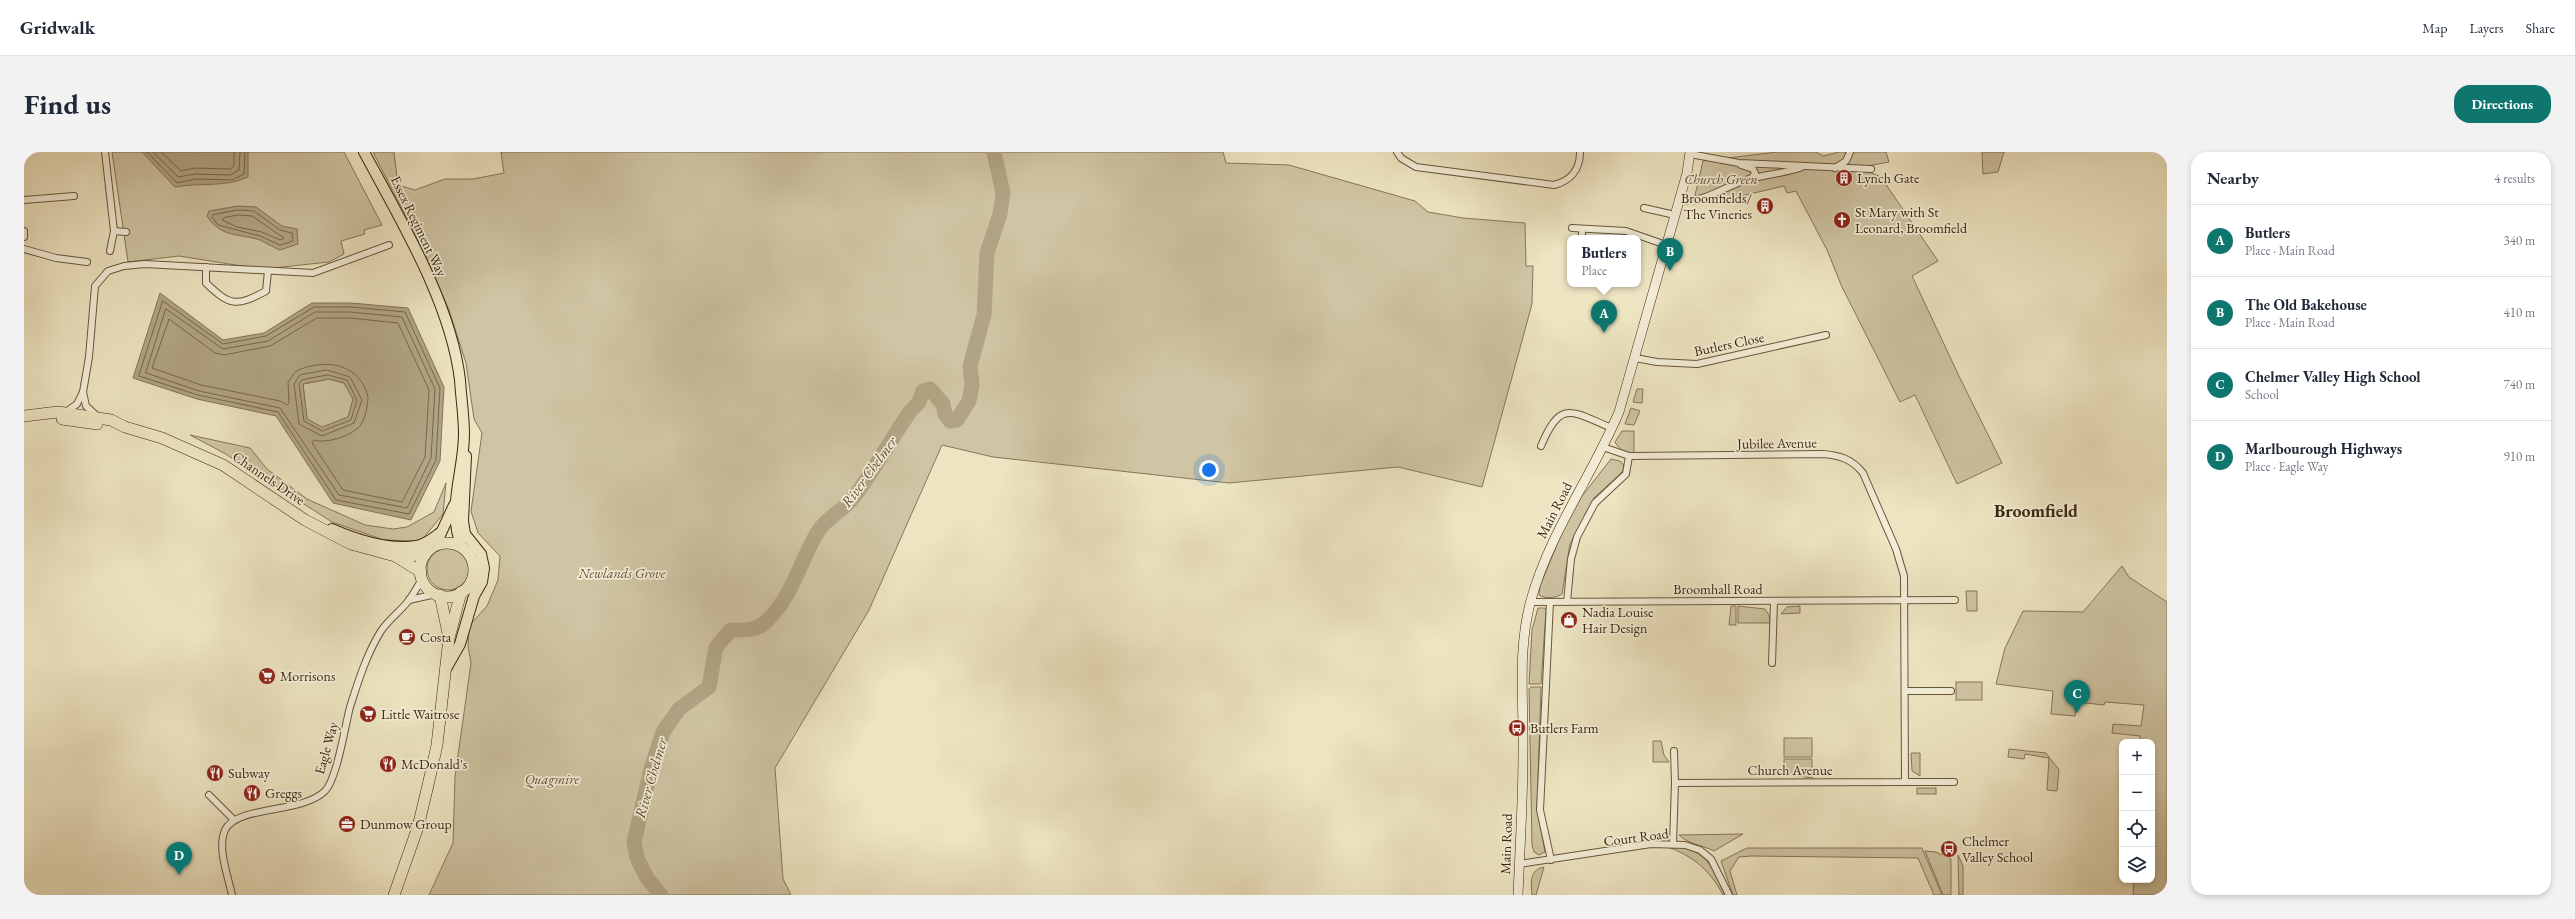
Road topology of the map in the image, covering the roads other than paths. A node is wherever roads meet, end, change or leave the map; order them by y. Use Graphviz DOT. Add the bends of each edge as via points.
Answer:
graph roads {
  1 [pos="105,152"];
  2 [pos="364,152"];
  3 [pos="1397,152"];
  4 [pos="1580,152"];
  5 [pos="1850,152"];
  6 [pos="1690,153"];
  7 [pos="1729,161"];
  8 [pos="1804,166"];
  9 [pos="1835,168"];
  10 [pos="1871,169"];
  11 [pos="1752,178"];
  12 [pos="74,196"];
  13 [pos="24,200"];
  14 [pos="1680,200"];
  15 [pos="1644,208"];
  16 [pos="1675,214"];
  17 [pos="1572,228"];
  18 [pos="1582,229"];
  19 [pos="24,231"];
  20 [pos="114,231"];
  21 [pos="126,232"];
  22 [pos="1582,235"];
  23 [pos="1637,235"];
  24 [pos="1641,236"];
  25 [pos="24,237"];
  26 [pos="389,245"];
  27 [pos="1666,245"];
  28 [pos="24,249"];
  29 [pos="110,251"];
  30 [pos="87,262"];
  31 [pos="206,267"];
  32 [pos="268,271"];
  33 [pos="1826,335"];
  34 [pos="1635,358"];
  35 [pos="83,392"];
  36 [pos="66,412"];
  37 [pos="44,415"];
  38 [pos="24,416"];
  39 [pos="100,418"];
  40 [pos="125,427"];
  41 [pos="1612,428"];
  42 [pos="464,434"];
  43 [pos="1541,446"];
  44 [pos="1603,447"];
  45 [pos="1629,456"];
  46 [pos="454,505"];
  47 [pos="306,520"];
  48 [pos="440,533"];
  49 [pos="435,546"];
  50 [pos="462,547"];
  51 [pos="425,555"];
  52 [pos="395,556"];
  53 [pos="421,576"];
  54 [pos="462,592"];
  55 [pos="438,594"];
  56 [pos="409,600"];
  57 [pos="1955,600"];
  58 [pos="1905,601"];
  59 [pos="1531,602"];
  60 [pos="1550,602"];
  61 [pos="1567,602"];
  62 [pos="1774,602"];
  63 [pos="449,638"];
  64 [pos="1772,663"];
  65 [pos="447,667"];
  66 [pos="1905,691"];
  67 [pos="1951,691"];
  68 [pos="1674,751"];
  69 [pos="1905,782"];
  70 [pos="1954,782"];
  71 [pos="1675,783"];
  72 [pos="209,795"];
  73 [pos="233,819"];
  74 [pos="1673,844"];
  75 [pos="1551,860"];
  76 [pos="1519,864"];
  77 [pos="232,895"];
  78 [pos="394,895"];
  79 [pos="1518,895"];
  80 [pos="1729,895"];
  1 -- 20 [label="street"];
  2 -- 42 [label="main road, Essex Regiment Way" via="421,259 439,304 459,378"];
  3 -- 4 [label="street" via="1401,158 1416,167 1554,185 1574,174"];
  5 -- 9 [label="street" via="1846,161"];
  6 -- 7 [label="street"];
  6 -- 14 [label="main road, Main Road"];
  7 -- 8 [label="street"];
  7 -- 11 [label="street" via="1753,170 1755,173"];
  8 -- 9 [label="street"];
  8 -- 11 [label="street" via="1775,175"];
  9 -- 10 [label="street"];
  11 -- 14 [label="street" via="1693,201"];
  12 -- 13 [label="street"];
  14 -- 16 [label="main road, Main Road"];
  15 -- 16 [label="street"];
  16 -- 27 [label="main road, Main Road"];
  17 -- 18 [label="street"];
  18 -- 22 [label="street"];
  18 -- 23 [label="street" via="1626,231"];
  19 -- 25 [label="street"];
  20 -- 21 [label="street"];
  20 -- 29 [label="street"];
  24 -- 27 [label="street"];
  26 -- 32 [label="street" via="313,273"];
  27 -- 34 [label="main road, Main Road"];
  28 -- 30 [label="street" via="56,258"];
  31 -- 32 [label="street"];
  31 -- 32 [label="street" via="206,283 224,300 245,302 266,291"];
  31 -- 35 [label="street" via="145,264 108,271 95,286 89,357"];
  33 -- 34 [label="street, Butlers Close" via="1697,364"];
  34 -- 41 [label="main road, Main Road"];
  35 -- 36 [label="street" via="76,404"];
  35 -- 39 [label="street" via="86,406"];
  36 -- 37 [label="highway, Channels Drive"];
  36 -- 39 [label="highway, Channels Drive"];
  37 -- 38 [label="highway, Channels Drive"];
  37 -- 40 [label="highway, Channels Drive" via="110,427"];
  39 -- 40 [label="highway, Channels Drive"];
  40 -- 47 [label="highway, Channels Drive" via="162,438 223,465"];
  41 -- 43 [label="street" via="1574,413 1562,414 1551,423"];
  41 -- 44 [label="main road, Main Road"];
  42 -- 46 [label="main road, Essex Regiment Way"];
  42 -- 65 [label="main road" via="467,470 463,521 465,534 480,554 484,568 482,582 474,596 460,644"];
  44 -- 45 [label="street, Jubilee Avenue"];
  44 -- 59 [label="main road, Main Road" via="1551,544"];
  45 -- 58 [label="street, Jubilee Avenue" via="1822,454 1843,457 1858,466 1863,473 1896,549 1904,576"];
  45 -- 61 [label="street" via="1626,474 1595,503 1577,537 1571,559"];
  46 -- 48 [label="main road, Essex Regiment Way"];
  46 -- 50 [label="main road, Essex Regiment Way" via="457,536"];
  47 -- 48 [label="main road" via="356,539 390,545 417,546"];
  47 -- 52 [label="highway, Channels Drive" via="352,544"];
  48 -- 49 [label="main road, Essex Regiment Way"];
  49 -- 50 [label="highway" via="448,543"];
  49 -- 51 [label="highway"];
  50 -- 54 [label="highway" via="470,556 474,567 472,581"];
  51 -- 52 [label="highway, Channels Drive"];
  51 -- 53 [label="highway"];
  52 -- 53 [label="highway, Channels Drive"];
  53 -- 55 [label="highway"];
  53 -- 56 [label="street, Eagle Way"];
  54 -- 55 [label="highway" via="452,596"];
  54 -- 63 [label="highway"];
  55 -- 56 [label="street"];
  55 -- 63 [label="highway"];
  56 -- 73 [label="street, Eagle Way" via="381,632 363,671 326,790 312,800 296,805"];
  57 -- 58 [label="street"];
  58 -- 62 [label="street, Broomhall Road"];
  58 -- 66 [label="street"];
  59 -- 60 [label="street, Broomhall Road"];
  59 -- 76 [label="main road, Main Road" via="1523,654"];
  60 -- 61 [label="street, Broomhall Road"];
  60 -- 75 [label="street" via="1540,810"];
  61 -- 62 [label="street, Broomhall Road"];
  62 -- 64 [label="street"];
  63 -- 65 [label="highway"];
  65 -- 78 [label="highway" via="429,781 418,827"];
  66 -- 67 [label="street"];
  66 -- 69 [label="street"];
  68 -- 71 [label="street"];
  69 -- 70 [label="street, Church Avenue"];
  69 -- 71 [label="street, Church Avenue"];
  71 -- 74 [label="street"];
  72 -- 73 [label="street"];
  73 -- 77 [label="street" via="222,838"];
  74 -- 75 [label="street, Court Road" via="1651,844"];
  74 -- 80 [label="street, Court Road" via="1694,848 1705,854 1717,868"];
  75 -- 76 [label="street, Court Road"];
  76 -- 79 [label="main road, Main Road"];
}
